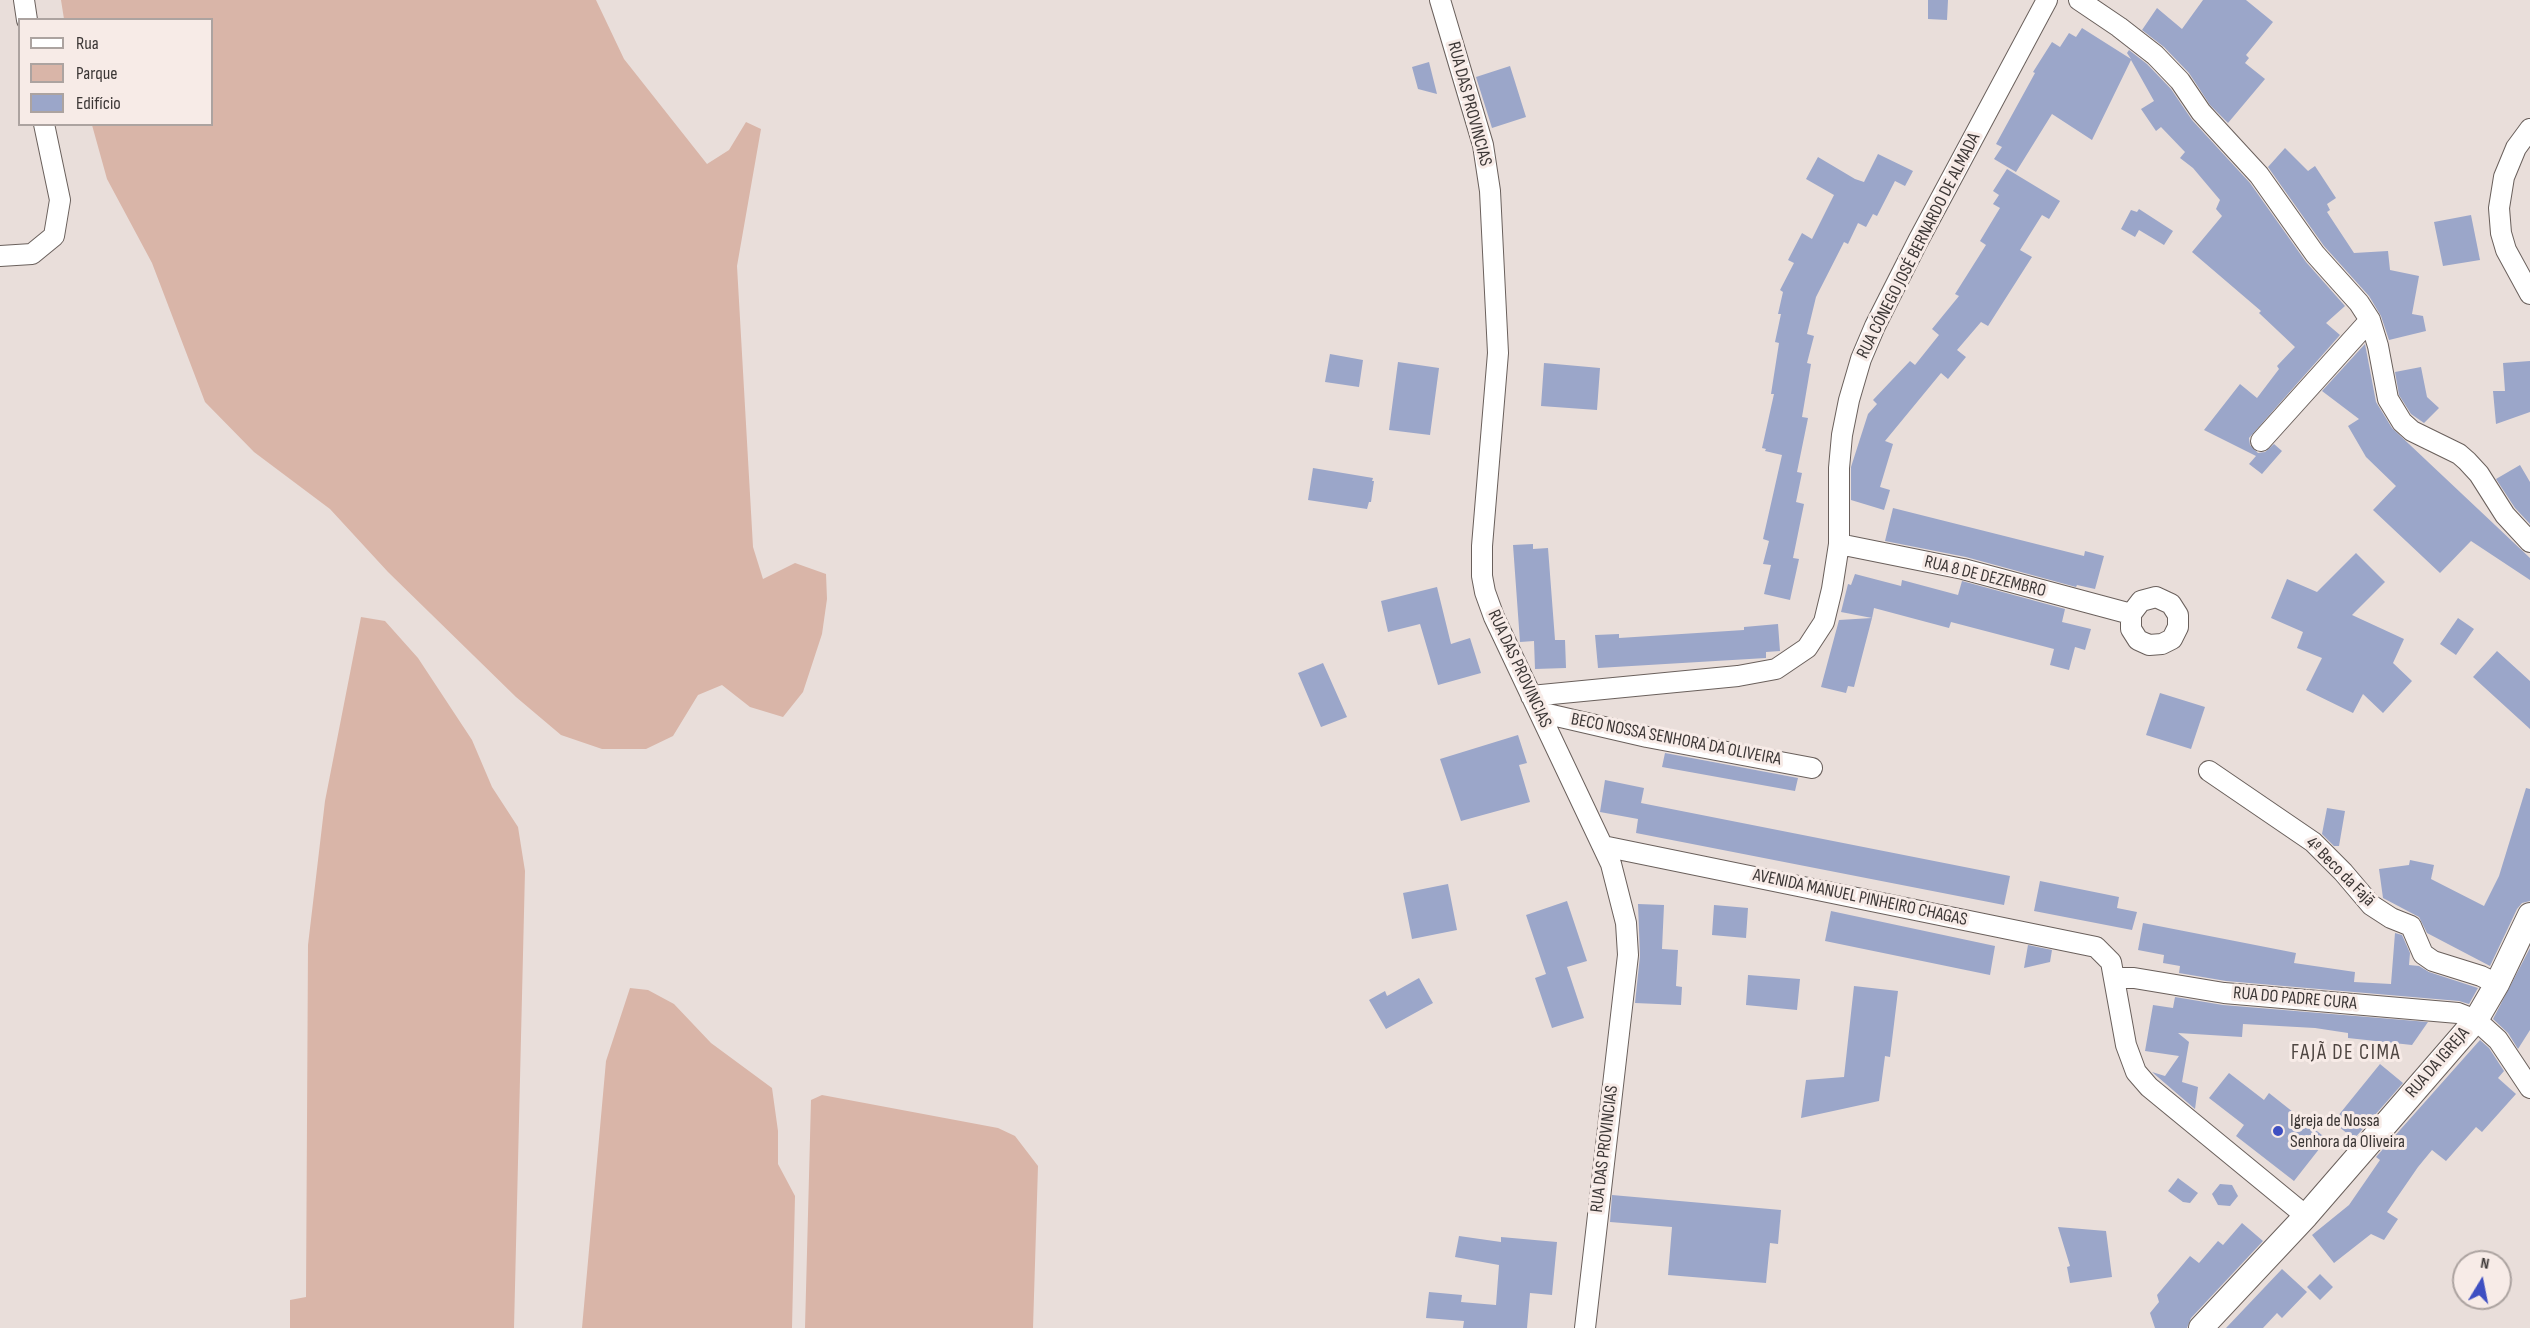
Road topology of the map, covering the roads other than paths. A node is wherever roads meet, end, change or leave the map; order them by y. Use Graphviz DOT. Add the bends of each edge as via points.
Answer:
graph roads {
  1 [pos="24,0"];
  2 [pos="1440,0"];
  3 [pos="2047,0"];
  4 [pos="2079,0"];
  5 [pos="27,18"];
  6 [pos="44,126"];
  7 [pos="2530,129"];
  8 [pos="0,256"];
  9 [pos="2530,294"];
  10 [pos="2370,321"];
  11 [pos="2261,441"];
  12 [pos="2530,542"];
  13 [pos="1839,544"];
  14 [pos="2131,614"];
  15 [pos="1535,704"];
  16 [pos="1812,768"];
  17 [pos="2209,771"];
  18 [pos="1603,846"];
  19 [pos="2530,915"];
  20 [pos="2113,970"];
  21 [pos="2497,984"];
  22 [pos="2476,1020"];
  23 [pos="2530,1088"];
  24 [pos="2306,1216"];
  25 [pos="1585,1328"];
  26 [pos="2201,1328"];
  1 -- 5 [label="street"];
  2 -- 15 [label="street, RUA DAS PROVINCIAS" via="1483,145 1490,190 1498,353 1482,576 1494,617"];
  3 -- 13 [label="street, RUA CÓNEGO JOSÉ BERNARDO DE ALMADA" via="1918,241 1861,359 1842,435"];
  4 -- 10 [label="street" via="2137,41 2180,81 2201,112 2259,175 2315,254"];
  6 -- 8 [label="street" via="60,200 54,236 32,254"];
  7 -- 9 [label="street" via="2516,148 2504,177 2499,207 2506,250"];
  10 -- 11 [label="street"];
  10 -- 12 [label="street" via="2388,399 2396,414 2412,431 2467,460 2505,515"];
  13 -- 14 [label="street, RUA 8 DE DEZEMBRO" via="1963,569"];
  13 -- 15 [label="street, RUA CÓNEGO JOSÉ BERNARDO DE ALMADA" via="1824,622 1807,648 1776,669"];
  15 -- 16 [label="street, BECO NOSSA SENHORA DA OLIVEIRA" via="1647,737"];
  15 -- 18 [label="street, RUA DAS PROVINCIAS"];
  17 -- 21 [label="street, 4º Beco da Fajã" via="2313,842 2371,905 2411,926 2417,944 2428,958"];
  18 -- 20 [label="street, AVENIDA MANUEL PINHEIRO CHAGAS" via="2096,947"];
  18 -- 25 [label="street, RUA DAS PROVINCIAS" via="1617,879 1628,955"];
  19 -- 21 [label="street, RUA DA IGREJA"];
  20 -- 22 [label="street, RUA DO PADRE CURA" via="2134,978 2224,993 2458,1013"];
  20 -- 24 [label="street" via="2126,1045 2136,1072 2149,1087"];
  21 -- 22 [label="street, RUA DA IGREJA"];
  22 -- 23 [label="street" via="2498,1040"];
  22 -- 24 [label="street, RUA DA IGREJA"];
  24 -- 26 [label="street, RUA DA IGREJA"];
}
